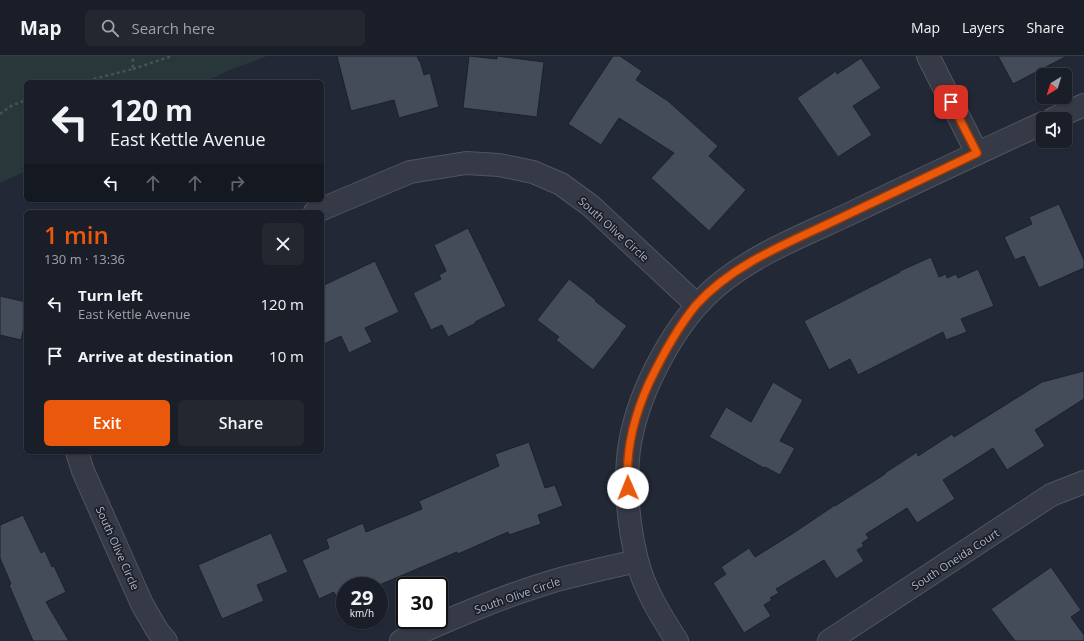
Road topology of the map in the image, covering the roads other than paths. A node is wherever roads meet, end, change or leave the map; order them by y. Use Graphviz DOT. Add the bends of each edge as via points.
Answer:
graph roads {
  1 [pos="928,56"];
  2 [pos="1084,105"];
  3 [pos="1068,112"];
  4 [pos="1036,126"];
  5 [pos="977,153"];
  6 [pos="320,210"];
  7 [pos="697,305"];
  8 [pos="78,454"];
  9 [pos="1084,482"];
  10 [pos="637,561"];
  11 [pos="166,641"];
  12 [pos="401,641"];
  13 [pos="677,641"];
  14 [pos="829,641"];
  1 -- 5 [label="street"];
  2 -- 3 [label="street"];
  4 -- 5 [label="street"];
  5 -- 7 [label="street" via="745,265"];
  6 -- 7 [label="street, South Olive Circle" via="410,172 466,163 499,165 533,172 561,184 591,206"];
  7 -- 10 [label="street" via="659,361 646,389 630,443 627,475"];
  8 -- 11 [label="street, South Olive Circle" via="142,604"];
  9 -- 14 [label="street, South Oneida Court" via="1052,495"];
  10 -- 12 [label="street, South Olive Circle" via="558,580 516,594"];
  10 -- 13 [label="street" via="647,589"];
}
